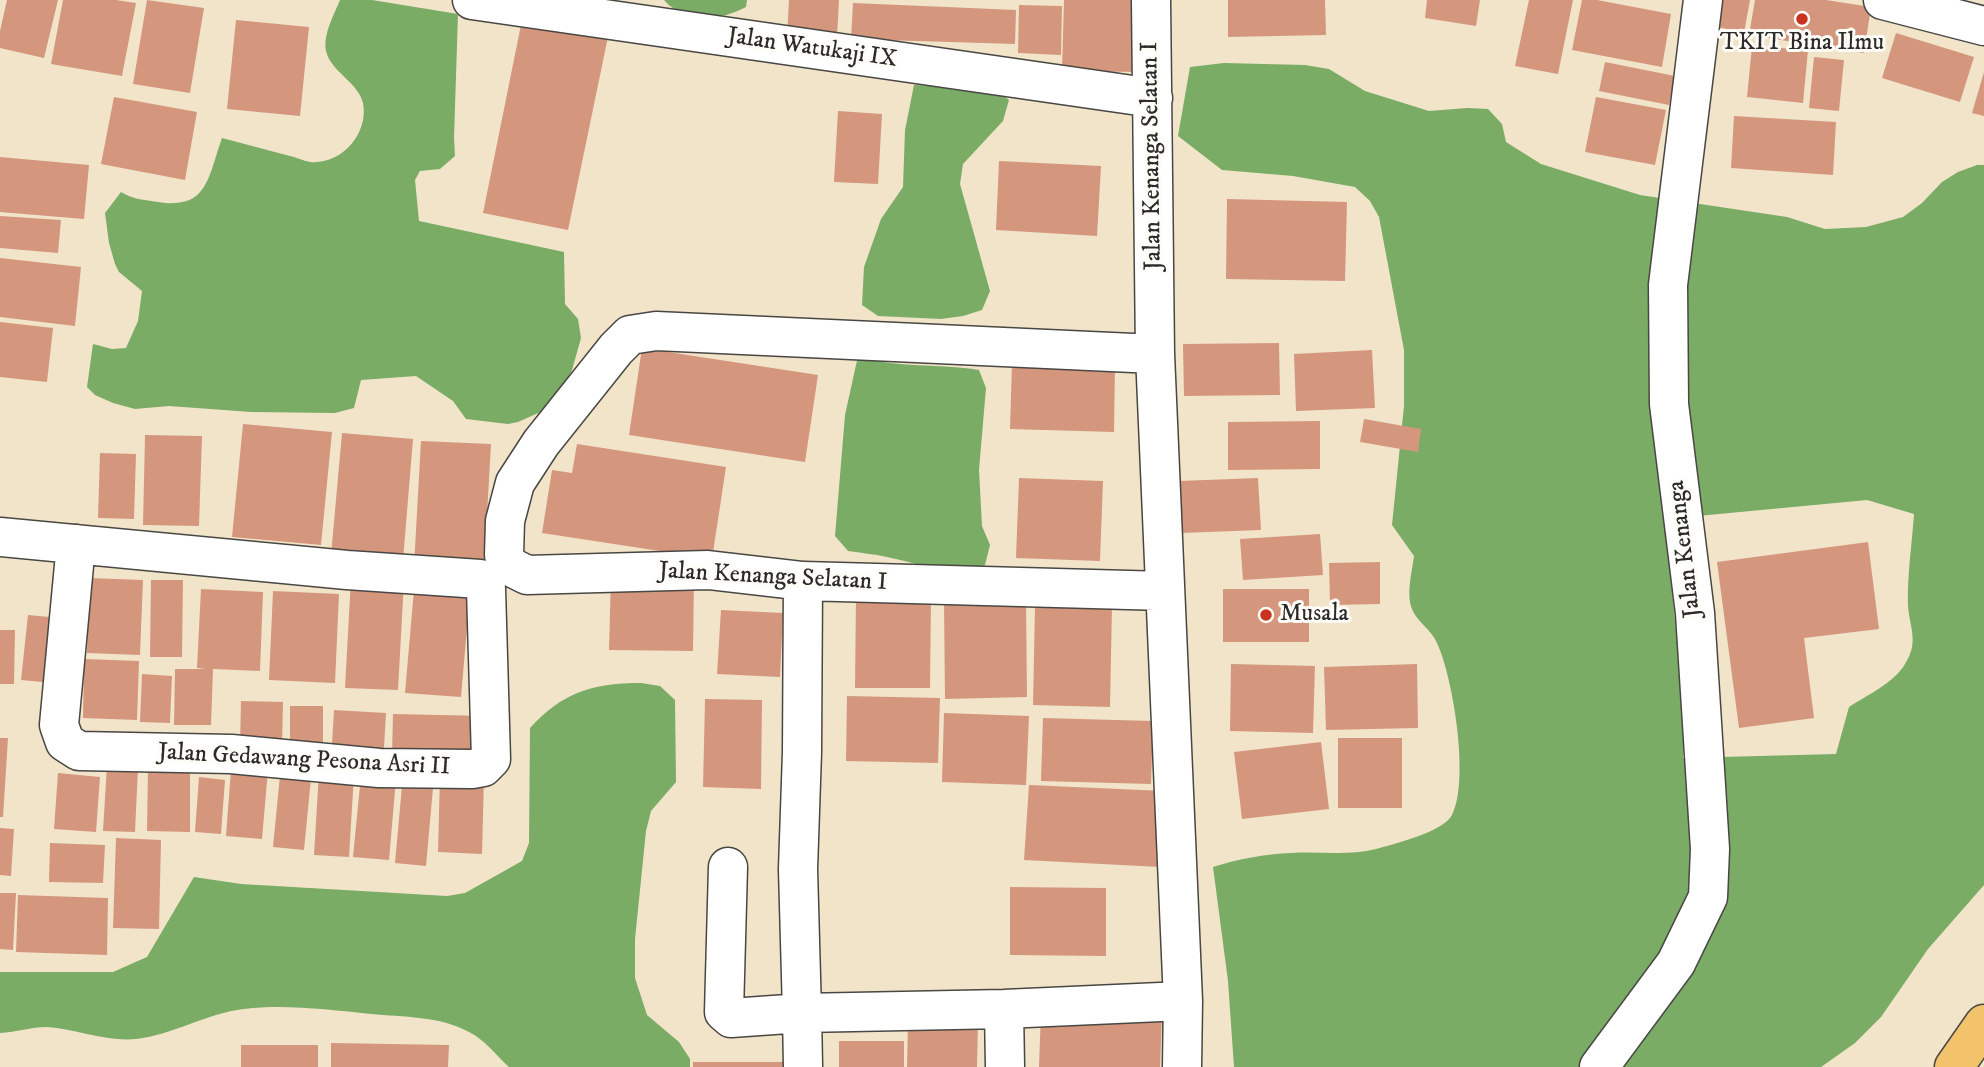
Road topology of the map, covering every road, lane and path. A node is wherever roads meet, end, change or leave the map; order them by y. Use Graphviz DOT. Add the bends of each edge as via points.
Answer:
graph roads {
  1 [pos="472,0"];
  2 [pos="1151,0"];
  3 [pos="1703,0"];
  4 [pos="1883,0"];
  5 [pos="1984,26"];
  6 [pos="1153,98"];
  7 [pos="1155,354"];
  8 [pos="0,537"];
  9 [pos="76,544"];
  10 [pos="803,581"];
  11 [pos="1165,592"];
  12 [pos="728,867"];
  13 [pos="1184,1001"];
  14 [pos="1004,1009"];
  15 [pos="802,1013"];
  16 [pos="1984,1024"];
  17 [pos="803,1067"];
  18 [pos="1005,1067"];
  19 [pos="1182,1067"];
  20 [pos="1599,1067"];
  21 [pos="1954,1067"];
  1 -- 6 [label="street, Jalan Watukaji IX"];
  2 -- 6 [label="street, Jalan Kenanga Selatan I"];
  3 -- 20 [label="street, Jalan Kenanga" via="1668,285 1668,404 1695,613 1710,849 1708,897 1676,963"];
  4 -- 5 [label="street"];
  6 -- 7 [label="street, Jalan Kenanga Selatan I"];
  7 -- 10 [label="street, Jalan Kenanga Selatan I" via="656,331 630,335 541,443 515,483 505,521 503,555 509,566 527,575 708,570"];
  7 -- 11 [label="street, Jalan Kenanga Selatan I"];
  8 -- 9 [label="street, Jalan Gedawang Pesona Asri II"];
  9 -- 9 [label="street, Jalan Gedawang Pesona Asri II" via="59,726 65,742 79,751 231,754 379,768 472,769 491,759 486,589 480,579"];
  10 -- 11 [label="street, Jalan Kenanga Selatan I"];
  10 -- 15 [label="street" via="798,869"];
  11 -- 13 [label="street, Jalan Kenanga Selatan I"];
  12 -- 15 [label="street" via="724,1013 731,1018"];
  13 -- 14 [label="street"];
  13 -- 19 [label="street, Jalan Kenanga Selatan I"];
  14 -- 15 [label="street"];
  14 -- 18 [label="street"];
  15 -- 17 [label="street"];
  16 -- 21 [label="highway"];
}
